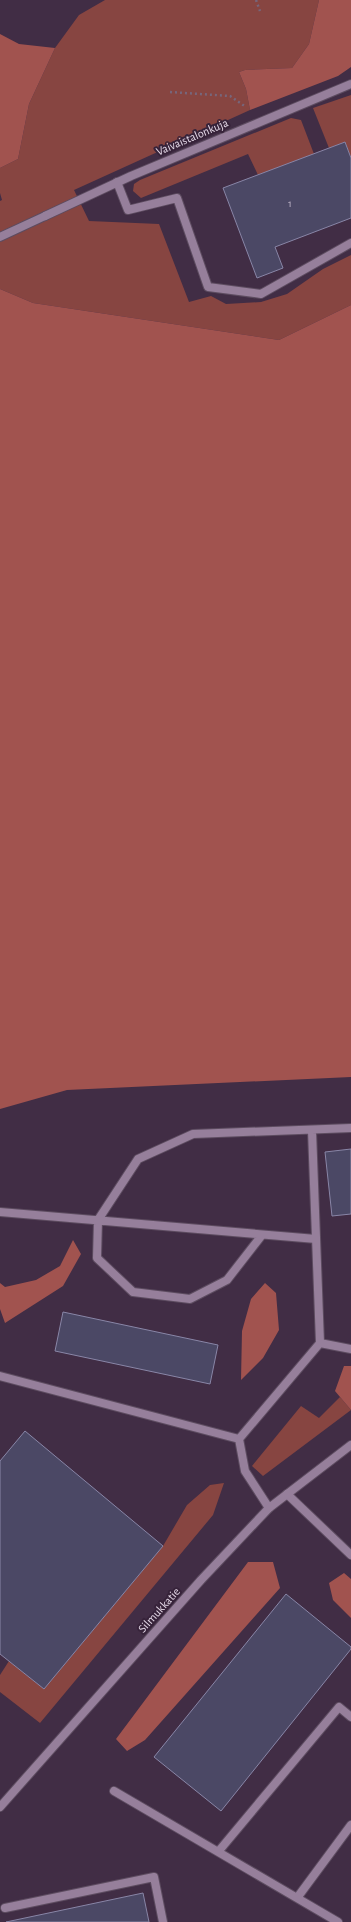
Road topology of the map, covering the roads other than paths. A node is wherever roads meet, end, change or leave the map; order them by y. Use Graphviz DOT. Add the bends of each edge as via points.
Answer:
graph roads {
  1 [pos="351,84"];
  2 [pos="117,182"];
  3 [pos="0,237"];
  4 [pos="351,243"];
  5 [pos="351,1128"];
  6 [pos="312,1131"];
  7 [pos="0,1212"];
  8 [pos="98,1220"];
  9 [pos="262,1235"];
  10 [pos="316,1239"];
  11 [pos="320,1344"];
  12 [pos="351,1349"];
  13 [pos="0,1376"];
  14 [pos="239,1439"];
  15 [pos="351,1446"];
  16 [pos="287,1494"];
  17 [pos="269,1508"];
  18 [pos="351,1555"];
  19 [pos="351,1717"];
  20 [pos="114,1791"];
  21 [pos="0,1807"];
  22 [pos="351,1825"];
  23 [pos="218,1852"];
  24 [pos="297,1898"];
  25 [pos="5,1908"];
  26 [pos="163,1922"];
  27 [pos="338,1922"];
  1 -- 2 [label="street, Vaivaistalonkuja"];
  2 -- 3 [label="street, Vaivaistalonkuja"];
  2 -- 4 [label="street" via="128,210 177,198 208,287 261,294"];
  5 -- 6 [label="street"];
  6 -- 8 [label="street" via="193,1134 138,1159"];
  6 -- 10 [label="street"];
  7 -- 8 [label="street"];
  8 -- 9 [label="street"];
  8 -- 9 [label="street" via="97,1258 133,1292 190,1299 227,1280"];
  9 -- 10 [label="street"];
  10 -- 11 [label="street"];
  11 -- 12 [label="street"];
  11 -- 14 [label="street"];
  13 -- 14 [label="street"];
  14 -- 17 [label="street" via="245,1471"];
  15 -- 16 [label="street, Silmukkatie"];
  16 -- 17 [label="street, Silmukkatie"];
  16 -- 18 [label="street"];
  17 -- 21 [label="street, Silmukkatie" via="201,1580"];
  19 -- 23 [label="street" via="339,1707"];
  20 -- 23 [label="street"];
  22 -- 24 [label="street"];
  23 -- 24 [label="street"];
  24 -- 27 [label="street"];
  25 -- 26 [label="street" via="154,1877"];
}
